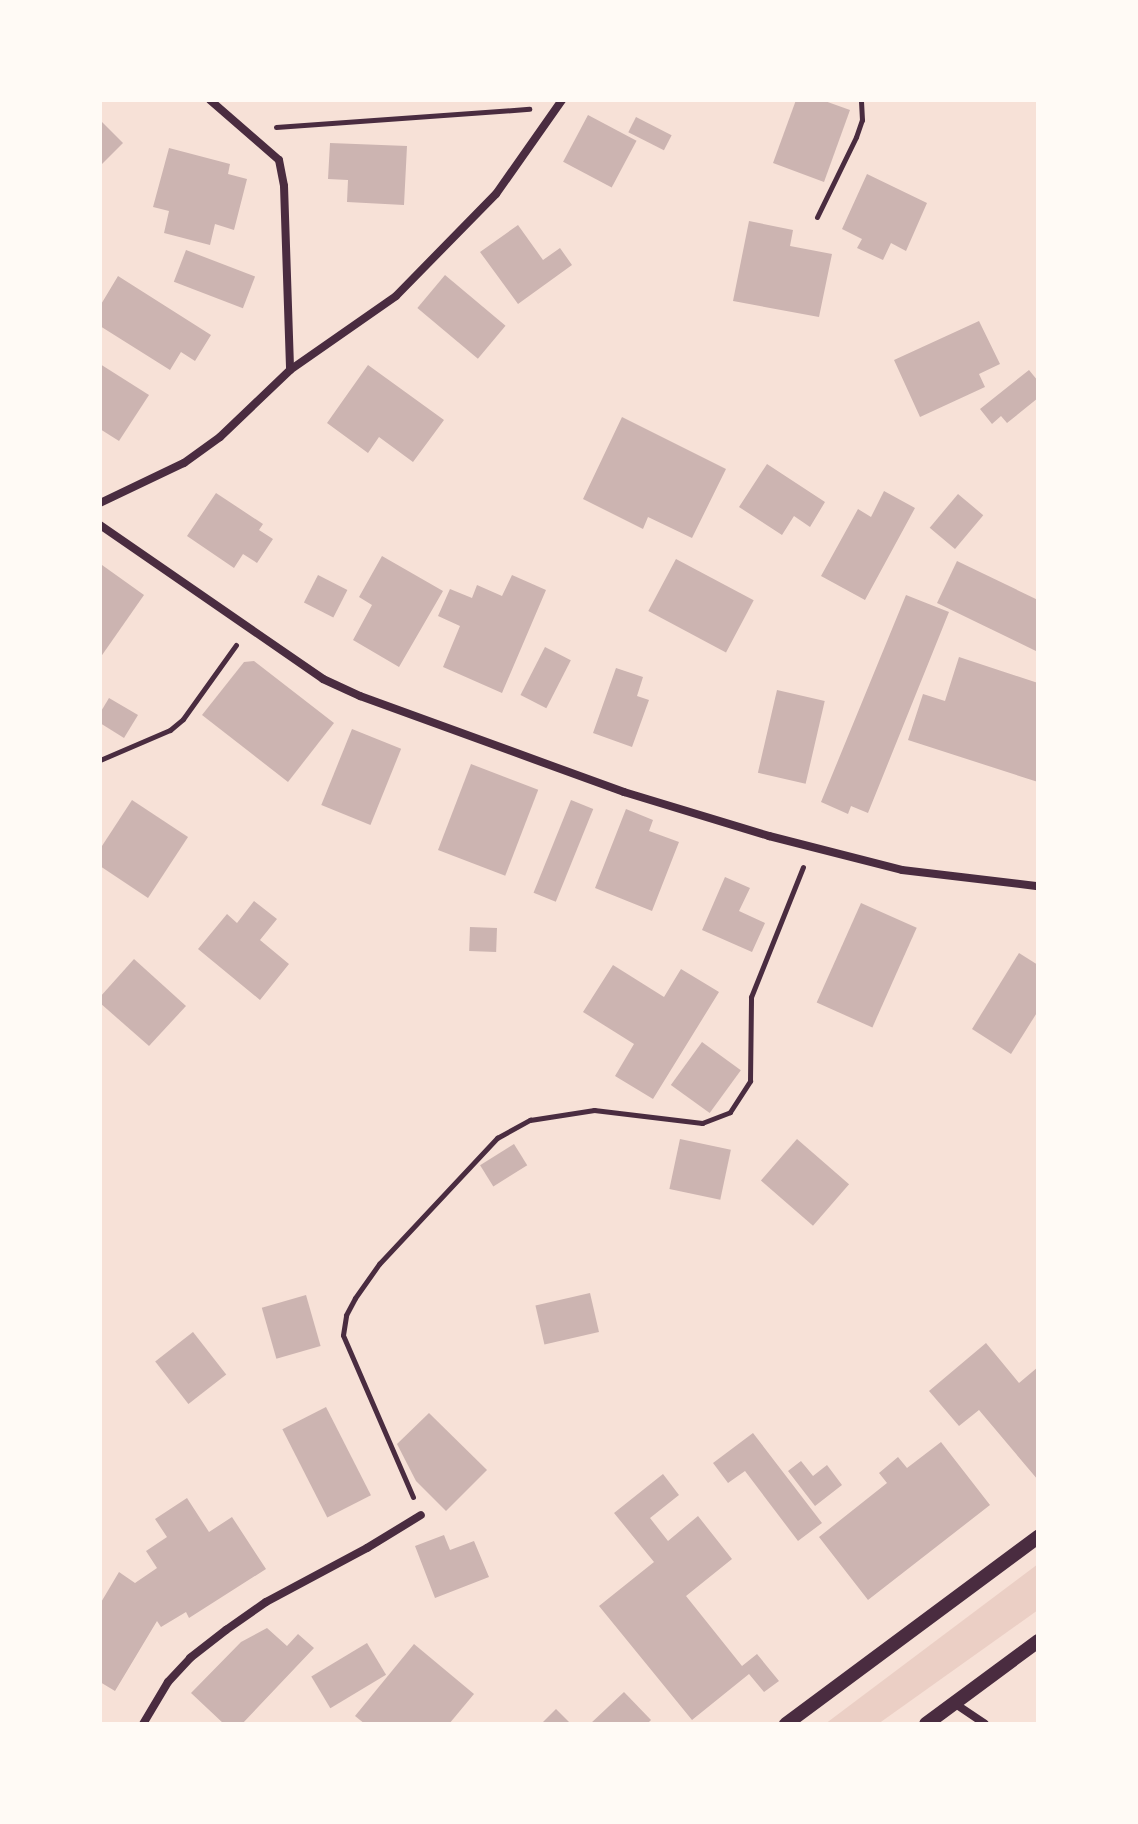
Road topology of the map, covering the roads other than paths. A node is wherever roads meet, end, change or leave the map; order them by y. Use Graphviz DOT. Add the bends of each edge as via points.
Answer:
graph roads {
  1 [pos="210,100"];
  2 [pos="560,103"];
  3 [pos="290,370"];
  4 [pos="100,503"];
  5 [pos="100,525"];
  6 [pos="1036,886"];
  7 [pos="421,1515"];
  8 [pos="1038,1537"];
  9 [pos="1038,1641"];
  10 [pos="954,1703"];
  11 [pos="143,1724"];
  12 [pos="786,1724"];
  13 [pos="926,1724"];
  14 [pos="985,1724"];
  1 -- 3 [label="street" via="279,160"];
  2 -- 3 [label="street" via="496,194 453,242 396,296"];
  3 -- 4 [label="street" via="220,437 184,463"];
  5 -- 6 [label="street" via="323,679 360,696 624,792 811,847 902,870"];
  7 -- 11 [label="street" via="226,1630 168,1682"];
  8 -- 12 [label="street"];
  9 -- 10 [label="street"];
  10 -- 13 [label="street"];
  10 -- 14 [label="street"];
}
